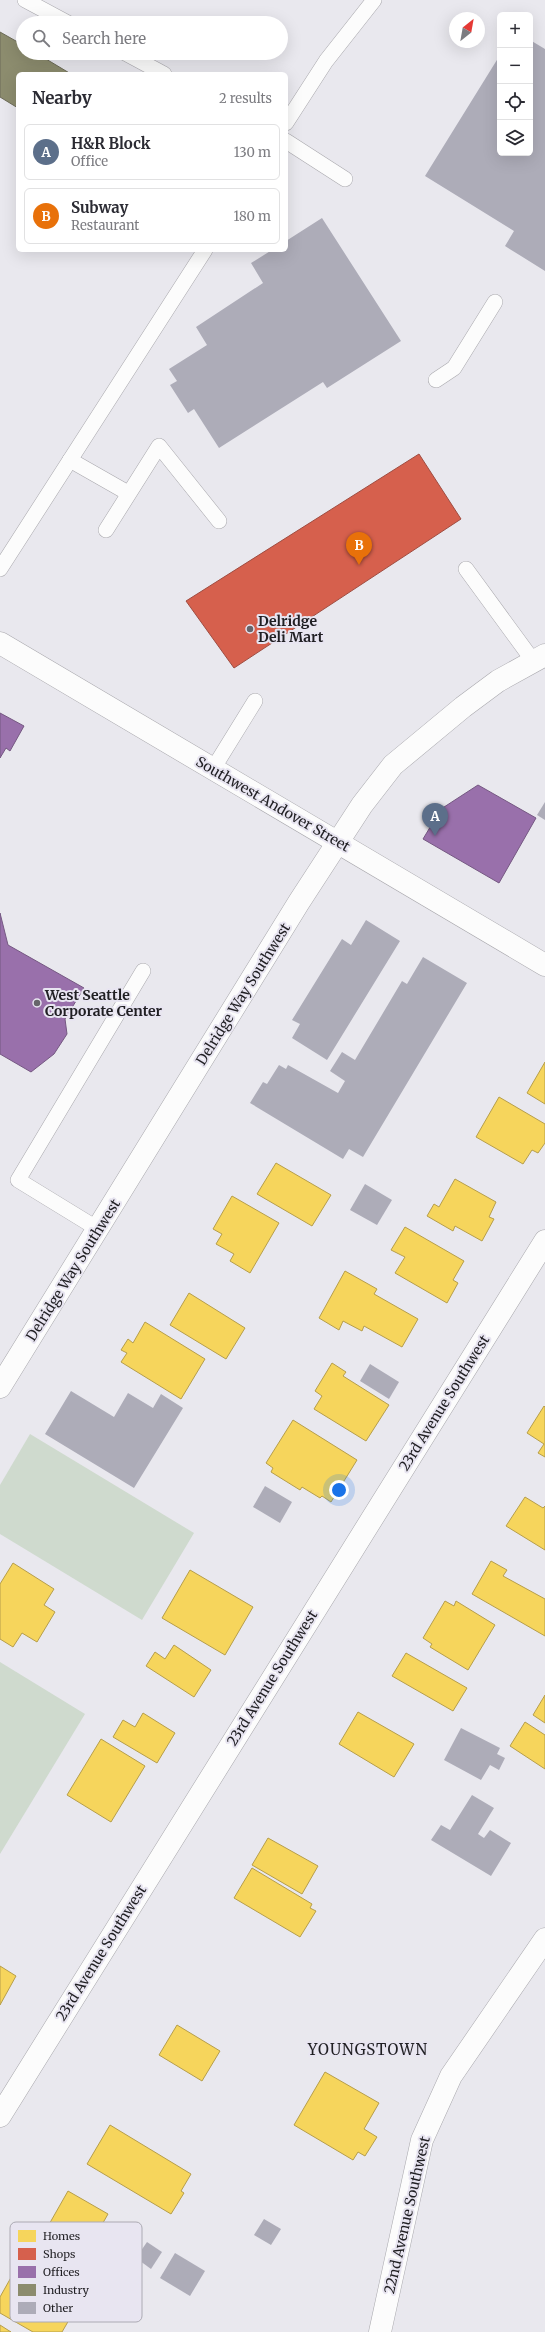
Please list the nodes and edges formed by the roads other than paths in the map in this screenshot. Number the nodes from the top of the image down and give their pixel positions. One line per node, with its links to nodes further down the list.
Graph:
1 (25, 0): 3 (lane)
2 (374, 0): 6 (lane)
3 (55, 16)
4 (138, 60): 5 (lane)
5 (160, 72)
6 (288, 120)
7 (288, 141): 8 (lane)
8 (345, 179)
9 (204, 252): 12 (lane)
10 (495, 302): 11 (lane)
11 (436, 380)
12 (70, 460): 13 (lane); 16 (lane)
13 (128, 493): 14 (lane); 15 (lane)
14 (219, 521)
15 (106, 530)
16 (0, 569)
17 (466, 569): 19 (lane)
18 (0, 643): 21 (street, Southwest Andover Street)
19 (540, 659): 22 (street, Delridge Way Southwest)
20 (255, 701): 21 (lane)
21 (213, 770): 22 (street, Southwest Andover Street)
22 (337, 842): 23 (street, Southwest Andover Street); 25 (street, Delridge Way Southwest)
23 (545, 965)
24 (143, 971): 25 (lane)
25 (98, 1229): 27 (street, Delridge Way Southwest)
26 (545, 1241): 29 (street, 23rd Avenue Southwest)
27 (0, 1388)
28 (545, 1939): 30 (street, 22nd Avenue Southwest)
29 (0, 2116)
30 (380, 2332)

